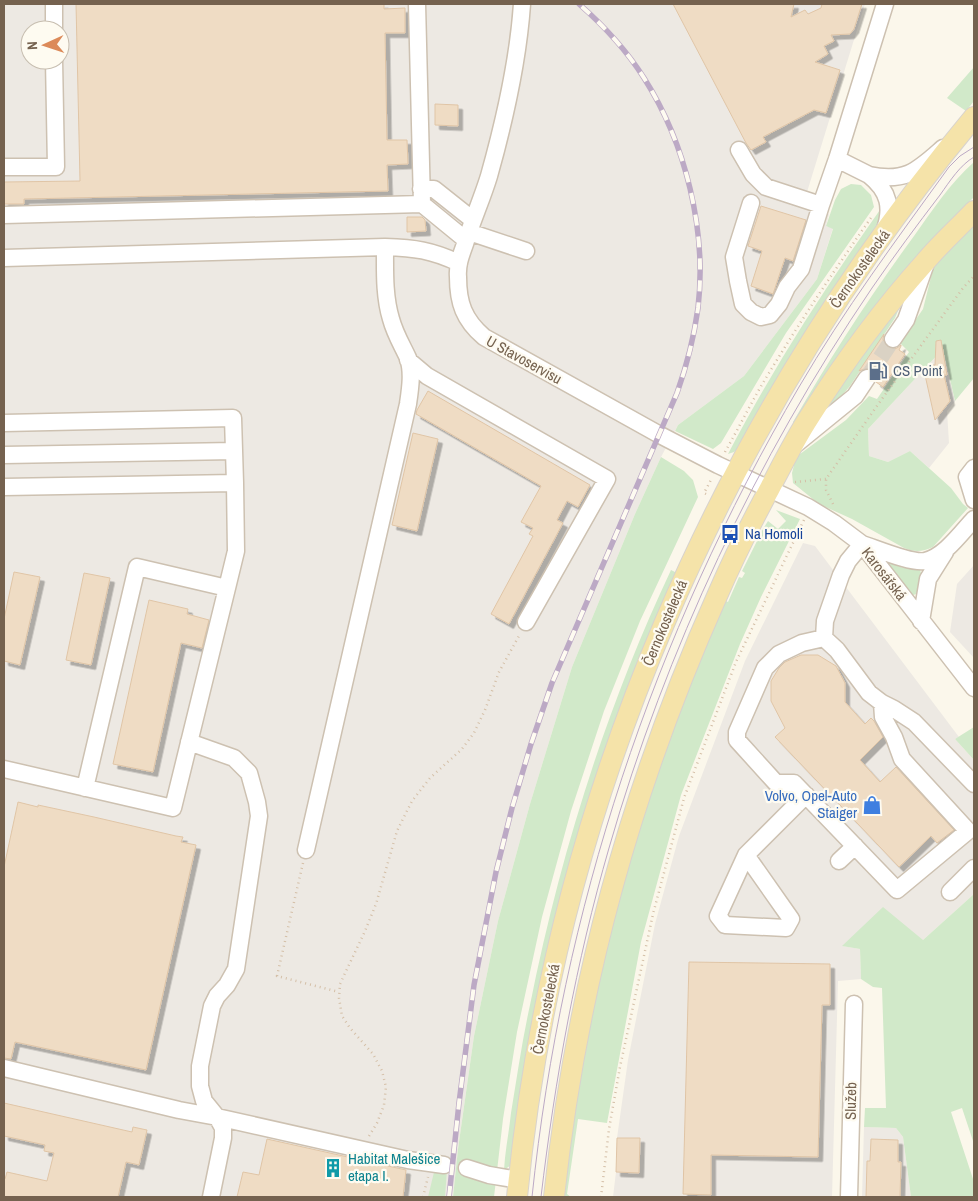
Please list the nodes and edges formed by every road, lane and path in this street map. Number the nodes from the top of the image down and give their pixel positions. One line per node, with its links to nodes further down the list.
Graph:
1 (54, 4): 5 (street)
2 (417, 4): 12 (street)
3 (522, 4): 17 (street, U Stavoservisu)
4 (885, 4): 9 (street)
5 (54, 20)
6 (54, 70): 10 (street)
7 (969, 126): 11 (street); 18 (main road, Černokostelecká)
8 (739, 150): 14 (street)
9 (837, 159): 11 (street); 14 (street)
10 (4, 167)
11 (869, 175): 18 (street)
12 (422, 197): 16 (street); 17 (street)
13 (751, 203): 14 (street)
14 (821, 205)
15 (974, 211): 22 (main road)
16 (4, 215)
17 (469, 231): 20 (street); 23 (street, U Stavoservisu)
18 (884, 233): 33 (main road, Černokostelecká)
19 (385, 247): 21 (street); 23 (street); 26 (street)
20 (526, 251)
21 (4, 258)
22 (927, 259): 25 (street); 29 (main road)
23 (459, 263): 33 (street, U Stavoservisu)
24 (974, 276): 35 (path)
25 (893, 339)
26 (408, 360): 49 (street); 59 (street)
27 (867, 378): 29 (street)
28 (4, 423): 30 (street)
29 (790, 449): 39 (main road)
30 (234, 451): 31 (street); 37 (street)
31 (4, 455)
32 (974, 468): 41 (street)
33 (735, 474): 39 (street, U Stavoservisu); 40 (main road, Černokostelecká)
34 (712, 478): 40 (path)
35 (826, 479): 36 (path); 42 (path)
36 (796, 482)
37 (235, 483): 38 (street); 47 (street)
38 (4, 487)
39 (769, 489): 45 (street, Karosářská); 74 (main road)
40 (712, 497): 71 (main road, Černokostelecká)
41 (974, 500)
42 (834, 506)
43 (805, 519): 75 (path)
44 (974, 519): 46 (street)
45 (862, 544): 46 (street); 48 (street, Karosářská); 50 (street)
46 (946, 550): 48 (street)
47 (227, 588): 53 (street); 56 (street)
48 (921, 621): 51 (street, Karosářská)
49 (526, 622): 64 (path)
50 (824, 638): 52 (street); 57 (street)
51 (974, 688)
52 (882, 703): 55 (street); 58 (street)
53 (189, 742): 56 (street); 67 (street)
54 (4, 769): 56 (street)
55 (974, 784)
56 (84, 788)
57 (806, 795): 58 (street); 60 (street)
58 (855, 846): 61 (street)
59 (306, 850): 64 (path)
60 (746, 855): 60 (street)
61 (839, 861)
62 (974, 868): 63 (street)
63 (950, 892)
64 (339, 992): 68 (path)
65 (854, 1004): 76 (street, Služeb)
66 (4, 1068): 67 (street)
67 (217, 1117): 68 (street); 72 (street)
68 (363, 1150): 69 (street)
69 (438, 1164): 73 (path)
70 (467, 1168): 71 (street)
71 (518, 1188)
72 (211, 1197)
73 (423, 1197)
74 (554, 1197)
75 (601, 1197)
76 (849, 1197)

